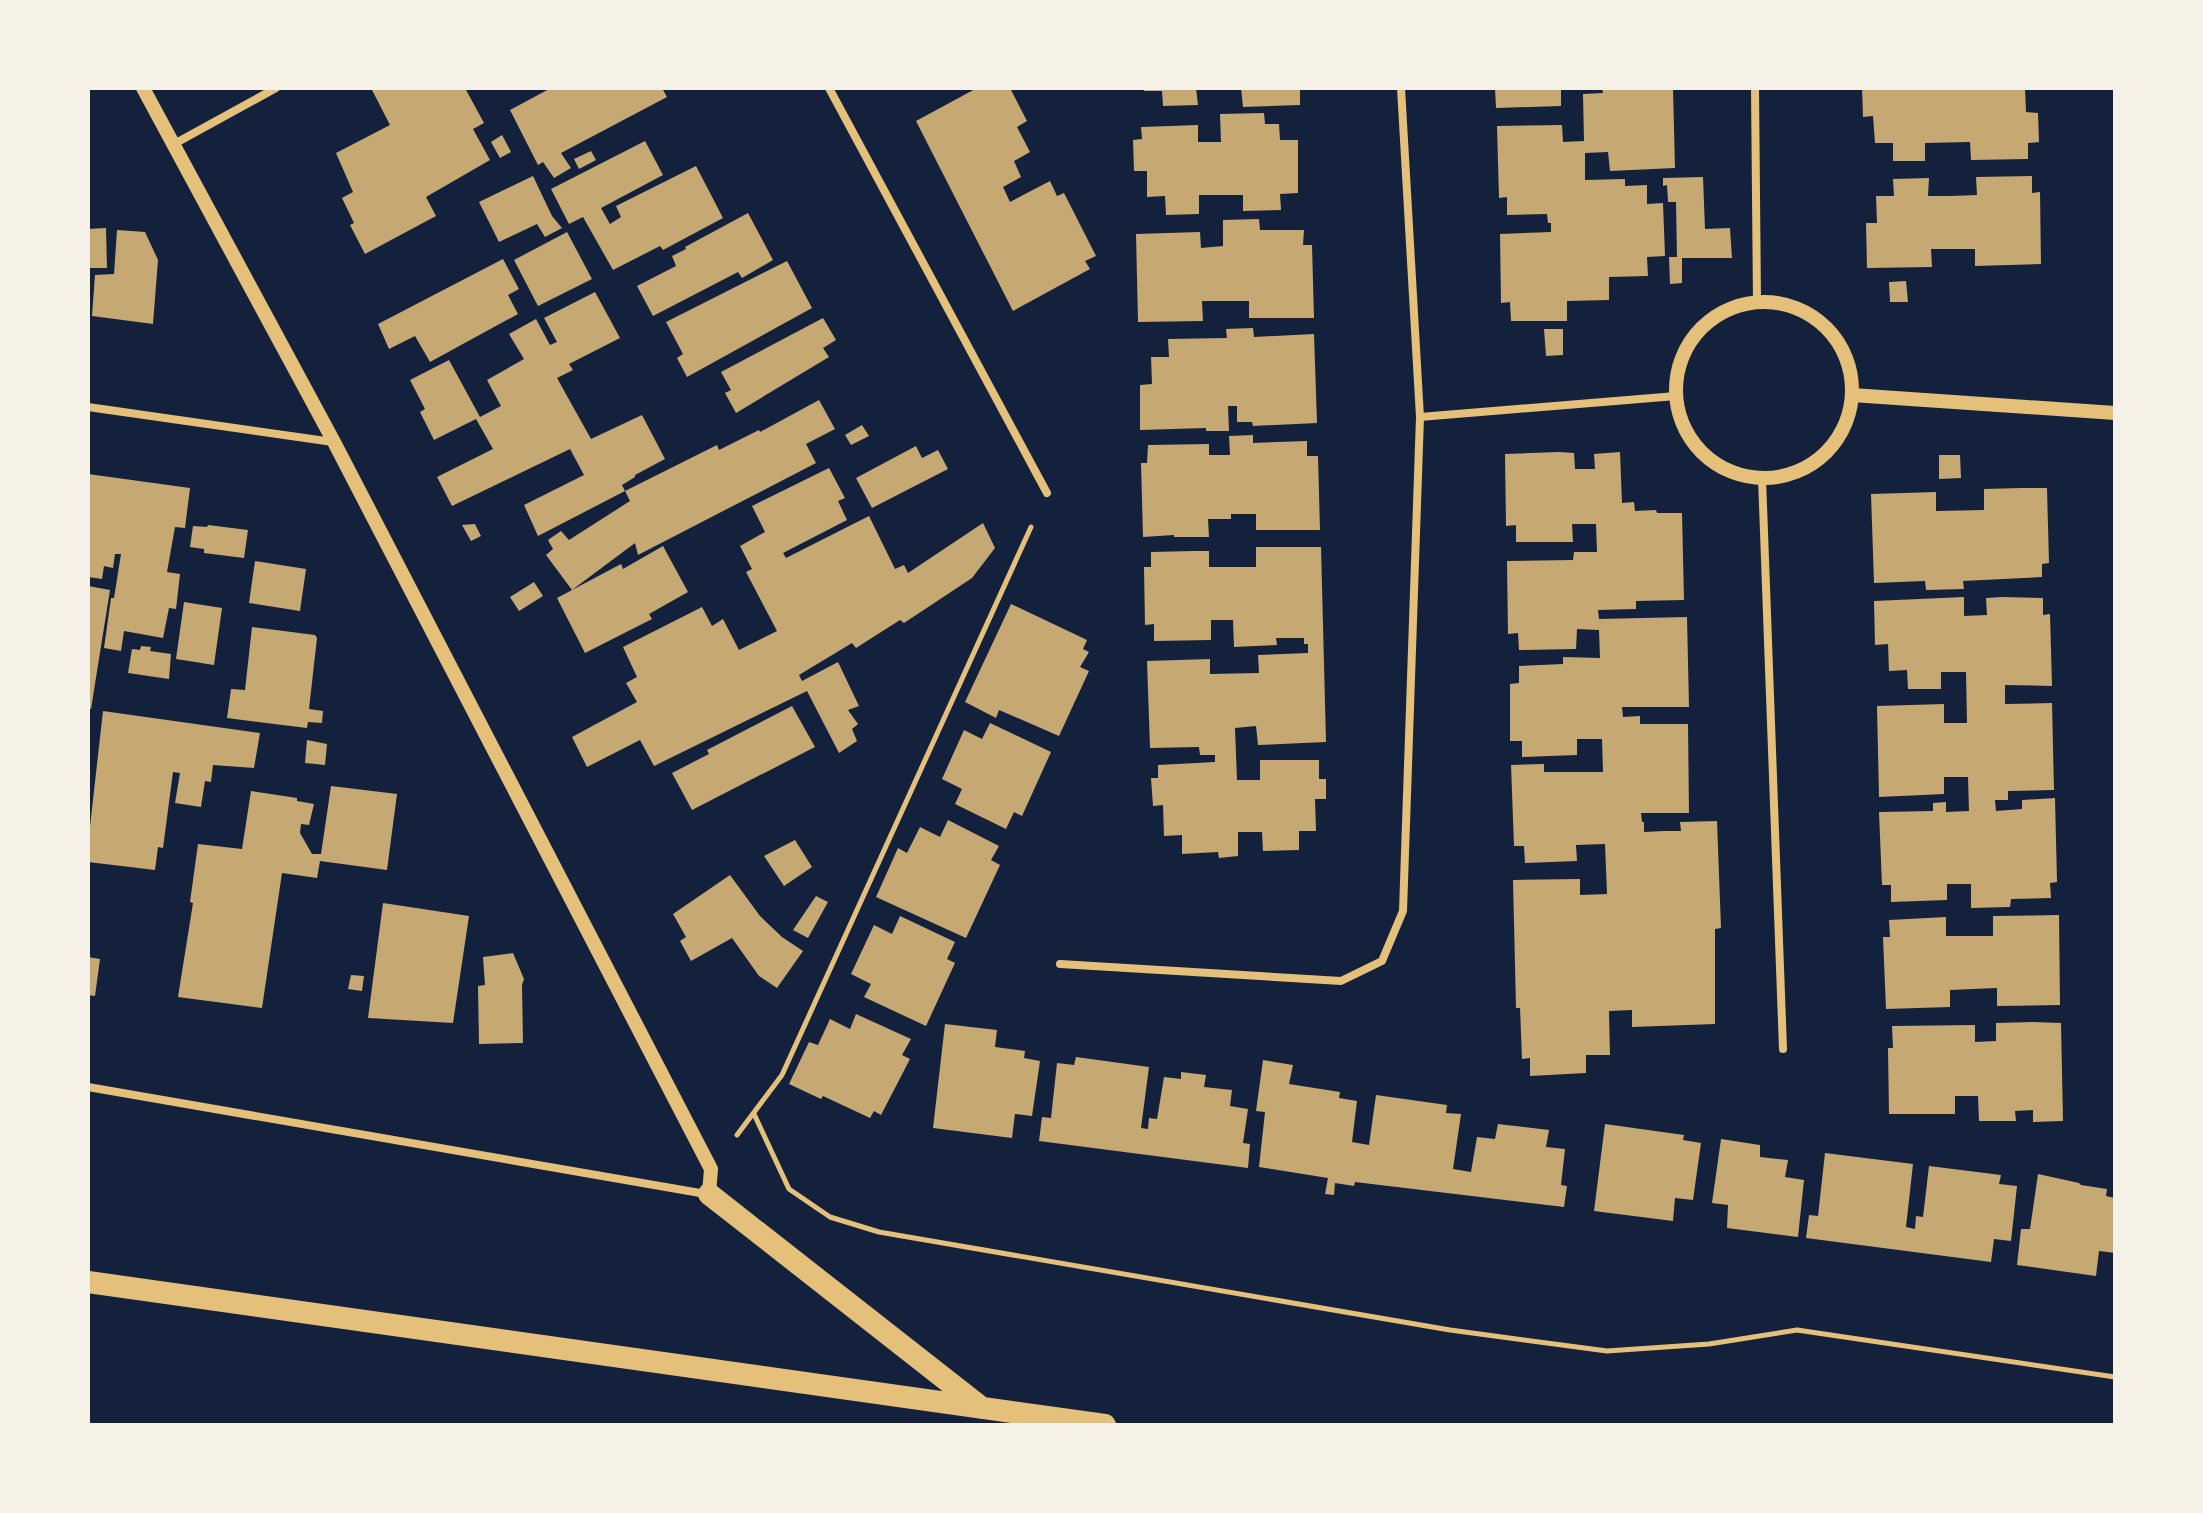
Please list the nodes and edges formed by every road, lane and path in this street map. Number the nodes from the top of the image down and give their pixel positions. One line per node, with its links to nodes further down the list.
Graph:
1 (143, 88): 6 (street)
2 (276, 88): 6 (street)
3 (829, 88): 15 (street)
4 (1401, 88): 12 (street)
5 (1755, 88): 7 (street)
6 (174, 144): 13 (street)
7 (1757, 301): 8 (street); 9 (street)
8 (1852, 395): 11 (street); 14 (street)
9 (1676, 396): 12 (street); 14 (street)
10 (88, 407): 13 (street)
11 (2115, 413)
12 (1420, 417): 16 (street)
13 (334, 442): 20 (street)
14 (1762, 478): 17 (street)
15 (1047, 493): 19 (path)
16 (1060, 964)
17 (1783, 1049)
18 (88, 1087): 21 (street)
19 (754, 1114): 20 (path); 23 (path)
20 (711, 1169): 21 (street)
21 (709, 1194): 24 (highway)
22 (88, 1282): 24 (highway)
23 (2115, 1377)
24 (983, 1409): 25 (highway)
25 (1105, 1425)

